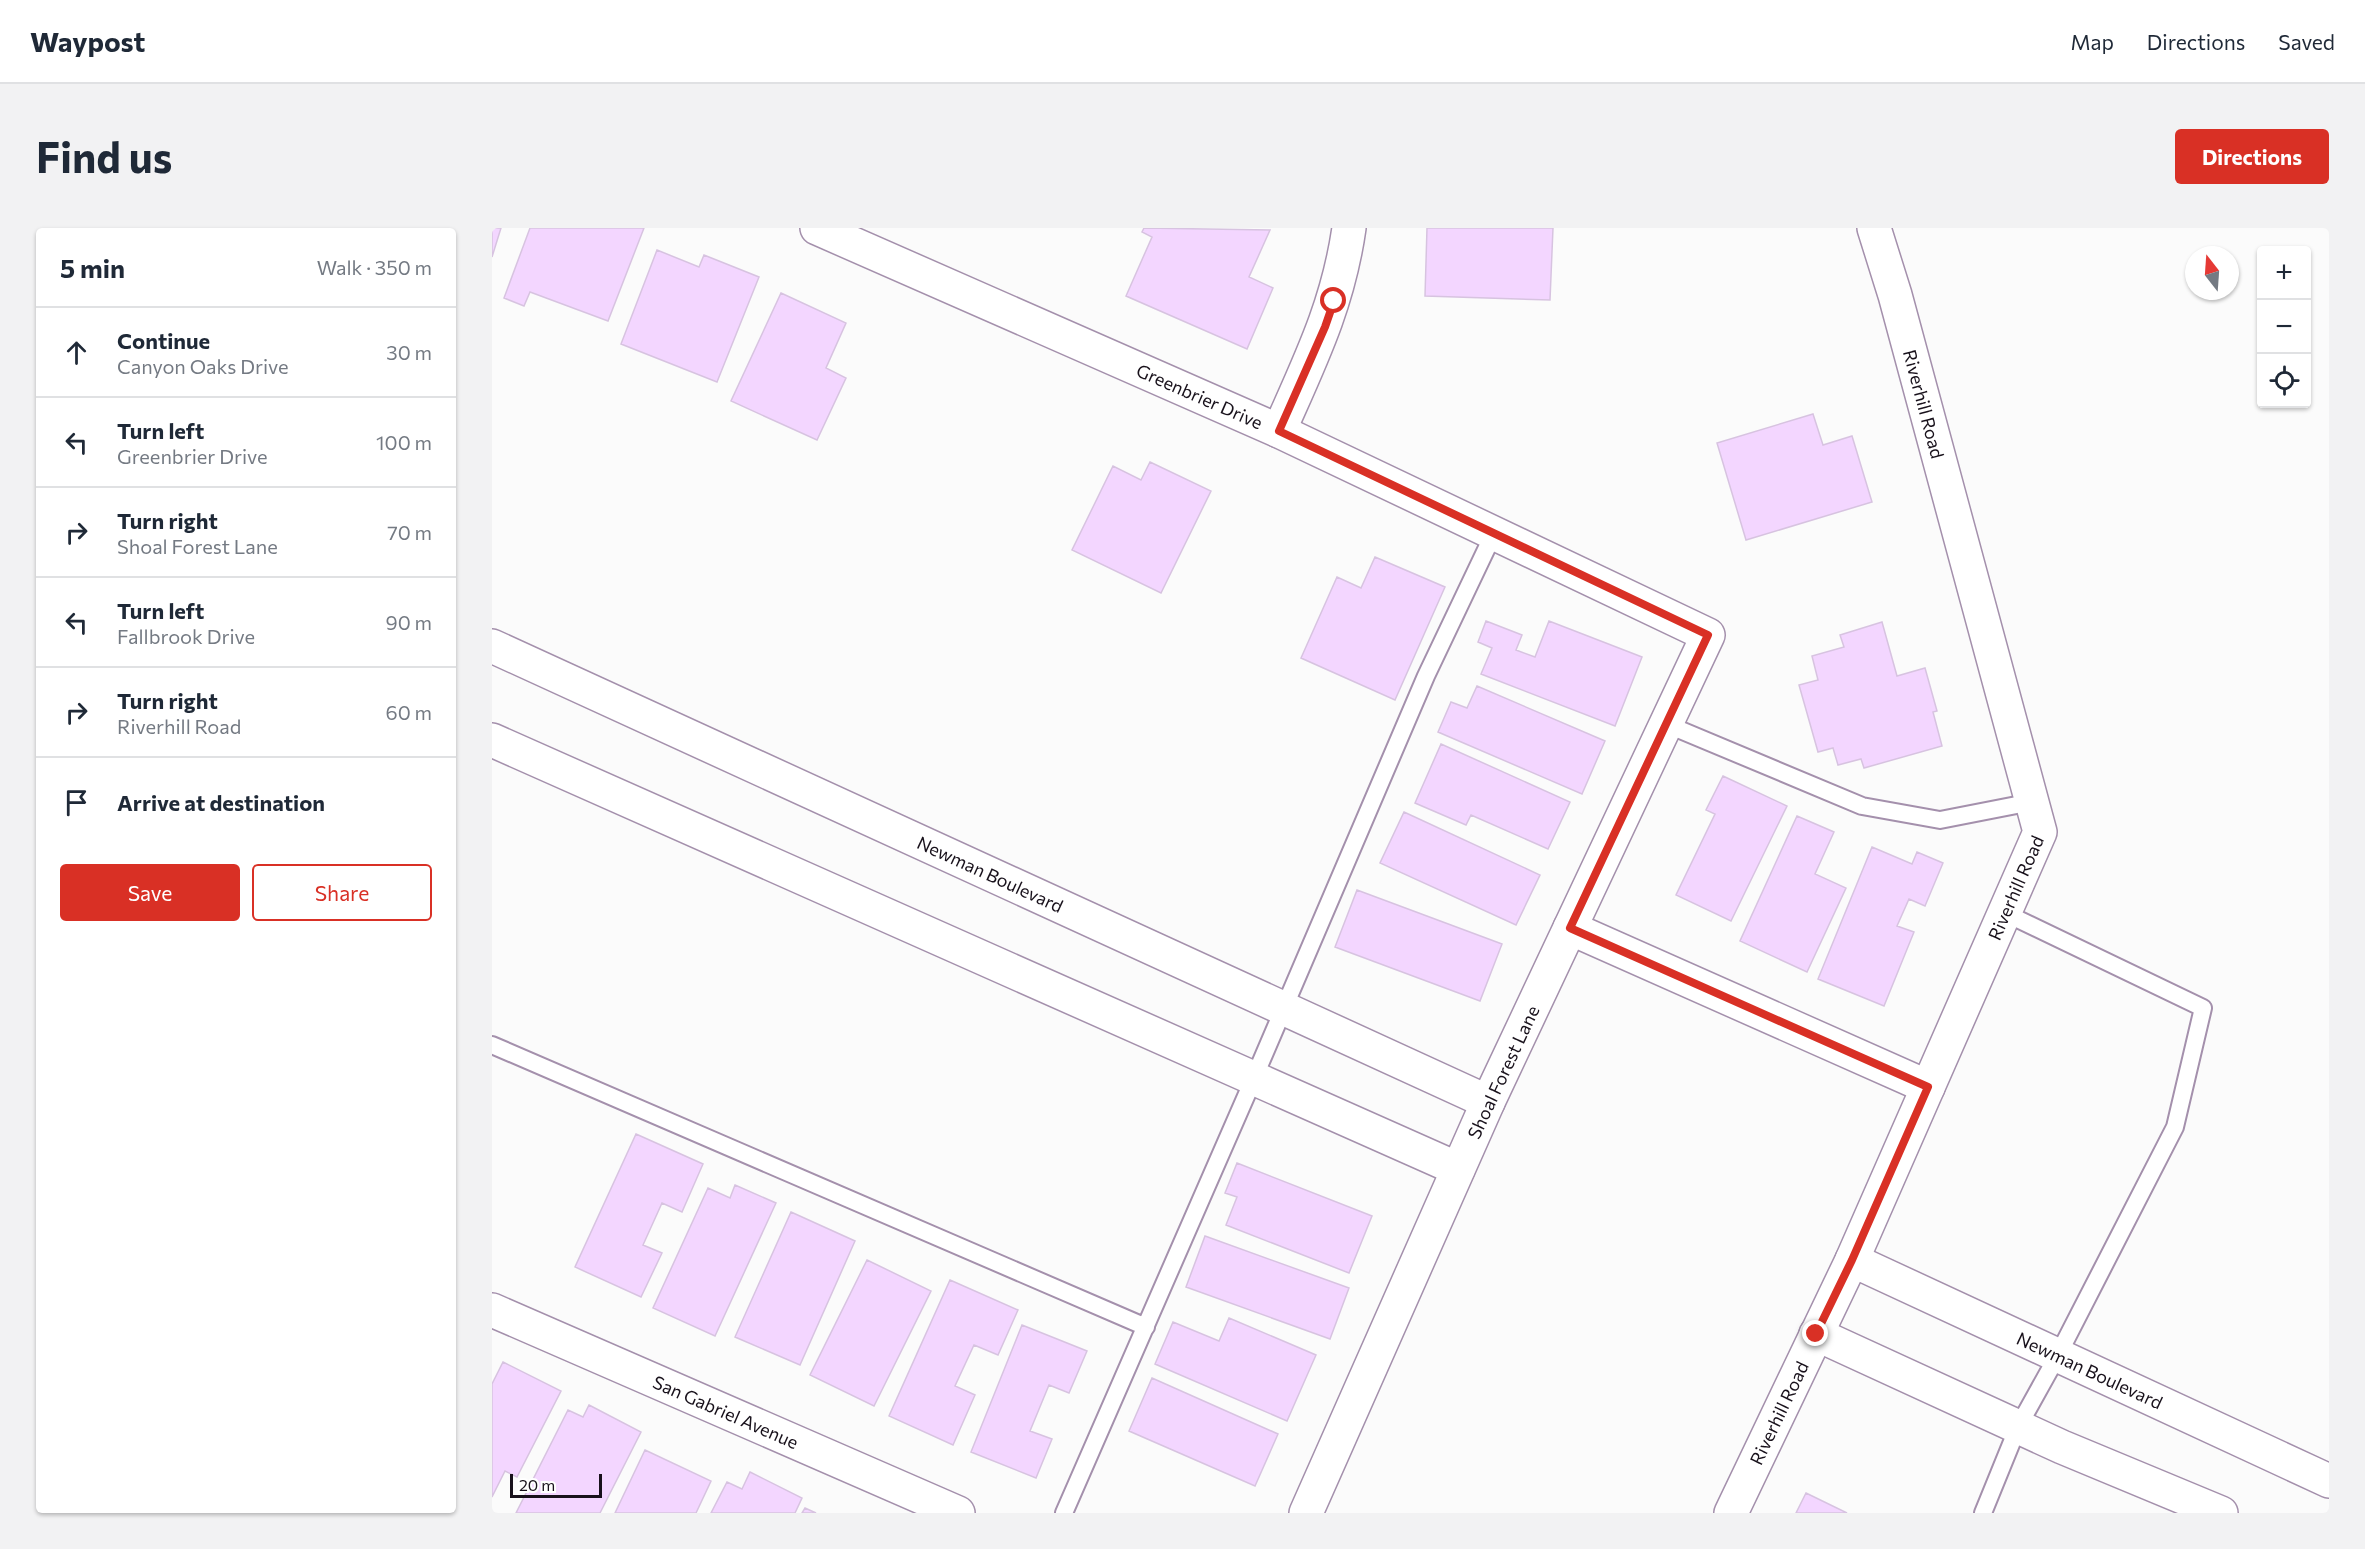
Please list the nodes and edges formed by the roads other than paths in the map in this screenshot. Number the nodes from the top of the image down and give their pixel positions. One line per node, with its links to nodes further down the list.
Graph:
1 (817, 228): 4 (street, Greenbrier Drive)
2 (1349, 228): 4 (street)
3 (1874, 228): 10 (street, Riverhill Road)
4 (1279, 431): 5 (street, Greenbrier Drive)
5 (1494, 533): 6 (street, Greenbrier Drive); 13 (lane)
6 (1708, 635): 8 (street, Shoal Forest Lane)
7 (492, 646): 13 (street, Newman Boulevard)
8 (1666, 724): 10 (lane); 12 (street, Shoal Forest Lane)
9 (492, 740): 15 (street)
10 (2032, 802): 11 (street, Riverhill Road)
11 (2005, 913): 16 (street, Riverhill Road); 23 (lane)
12 (1570, 928): 16 (street); 17 (street, Shoal Forest Lane)
13 (1284, 1009): 15 (lane); 17 (street, Newman Boulevard)
14 (492, 1045): 21 (lane)
15 (1254, 1078): 18 (street); 21 (lane)
16 (1928, 1087): 19 (street, Riverhill Road)
17 (1488, 1102): 18 (street, Shoal Forest Lane)
18 (1458, 1169): 28 (street, Shoal Forest Lane)
19 (1852, 1260): 22 (street, Riverhill Road); 23 (street, Newman Boulevard)
20 (492, 1310): 26 (street, San Gabriel Avenue)
21 (1146, 1327): 27 (lane)
22 (1816, 1334): 24 (street); 29 (street, Riverhill Road)
23 (2058, 1355): 24 (lane); 25 (street, Newman Boulevard)
24 (2019, 1427): 30 (lane); 31 (street)
25 (2329, 1481)
26 (958, 1513)
27 (1064, 1513)
28 (1306, 1513)
29 (1731, 1513)
30 (1983, 1513)
31 (2221, 1513)

